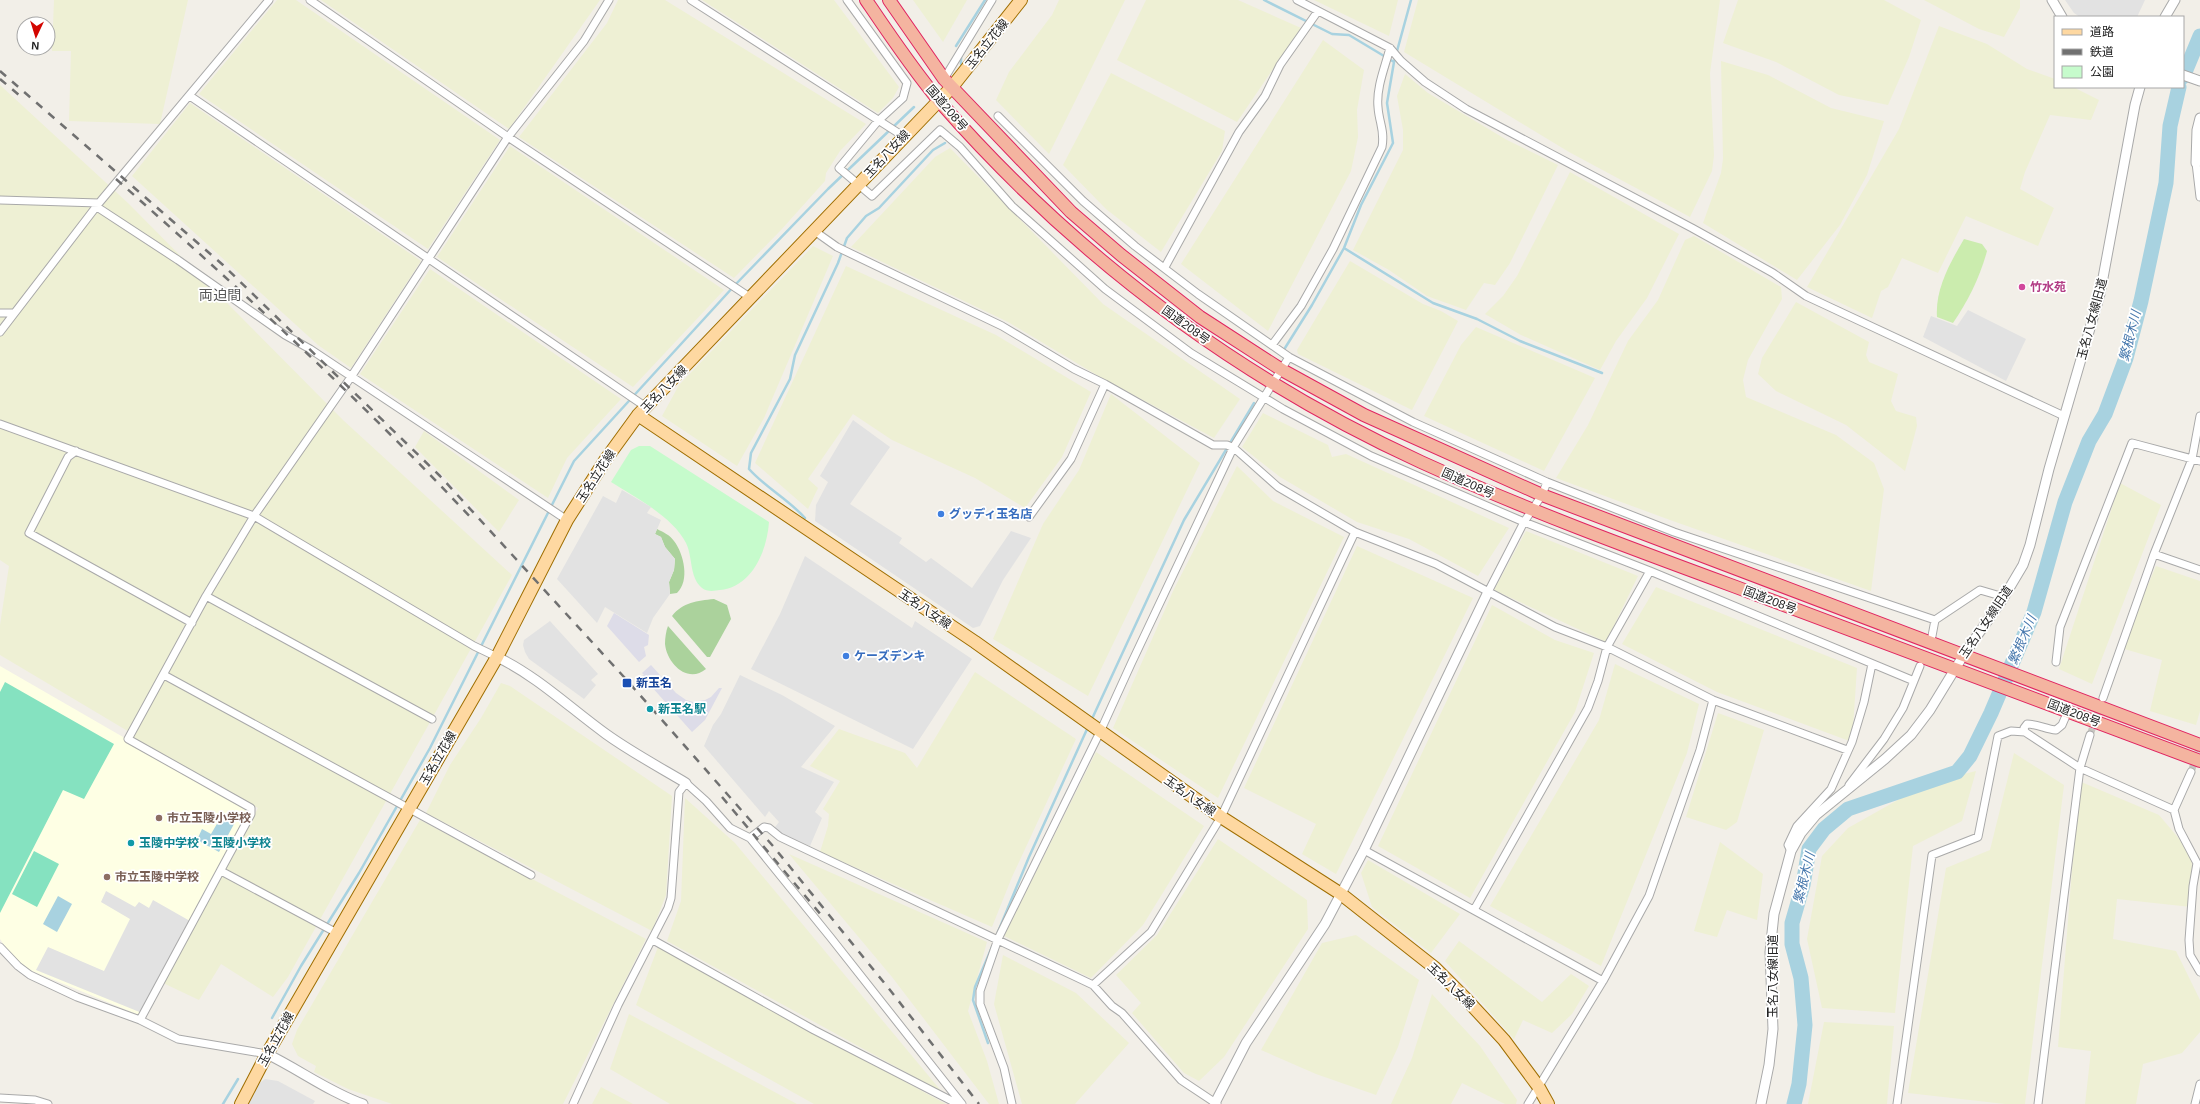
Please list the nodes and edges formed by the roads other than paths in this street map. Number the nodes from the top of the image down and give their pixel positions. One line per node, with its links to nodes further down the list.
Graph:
1 (269, 0): 21 (street)
2 (310, 0): 27 (street)
3 (609, 0): 27 (street)
4 (691, 0): 25 (street)
5 (847, 0): 25 (street)
6 (866, 0): 22 (highway, 国道208号)
7 (889, 0): 19 (highway, 国道208号)
8 (992, 0): 19 (street)
9 (1021, 0): 19 (main road, 玉名立花線)
10 (1297, 0): 13 (street)
11 (2052, 0): 14 (street)
12 (2175, 0): 15 (street)
13 (1318, 11): 16 (street); 35 (street)
14 (2061, 16)
15 (2166, 16)
16 (1391, 50): 40 (street); 49 (street)
17 (2184, 75): 18 (street)
18 (2199, 81)
19 (948, 83): 22 (main road, 玉名八女線); 42 (highway, 国道208号)
20 (2140, 88): 49 (street, 玉名八女線旧道)
21 (190, 96): 32 (street); 34 (street)
22 (938, 99): 26 (main road, 玉名八女線); 45 (highway, 国道208号)
23 (998, 116): 35 (street)
24 (2200, 118): 28 (street)
25 (878, 121): 26 (street); 29 (street)
26 (903, 136): 29 (main road, 玉名八女線)
27 (508, 137): 34 (street); 36 (street)
28 (2196, 163): 30 (street)
29 (859, 184): 33 (main road, 玉名八女線); 46 (street)
30 (2200, 197)
31 (0, 200): 32 (street)
32 (98, 205): 38 (street); 43 (street)
33 (813, 230): 36 (main road, 玉名八女線); 44 (street)
34 (429, 258): 43 (street); 47 (street)
35 (1165, 267): 40 (street)
36 (751, 298): 47 (main road, 玉名八女線)
37 (0, 313): 38 (street)
38 (14, 313): 39 (street)
39 (0, 332)
40 (1272, 345): 41 (street)
41 (1289, 357): 42 (street); 56 (street)
42 (1282, 370): 45 (street); 57 (highway, 国道208号)
43 (351, 377): 59 (street); 61 (street)
44 (1105, 384): 52 (street); 60 (street)
45 (1274, 384): 46 (street); 58 (highway, 国道208号)
46 (1265, 397): 52 (street); 62 (street)
47 (646, 406): 48 (main road, 玉名八女線)
48 (638, 415): 61 (main road, 玉名立花線); 86 (main road, 玉名八女線)
49 (2064, 416): 69 (street, 玉名八女線旧道)
50 (2200, 416): 54 (street)
51 (0, 424): 53 (street)
52 (1234, 448): 63 (street); 86 (street)
53 (76, 451): 59 (street); 71 (street)
54 (2192, 459): 55 (street); 64 (street); 76 (street)
55 (2200, 461)
56 (1547, 482): 57 (street); 70 (street)
57 (1542, 495): 58 (street); 74 (highway, 国道208号)
58 (1533, 511): 62 (street); 79 (highway, 国道208号)
59 (254, 516): 68 (street); 75 (street)
60 (1029, 517)
61 (567, 520): 75 (main road, 玉名立花線)
62 (1524, 522): 66 (street); 67 (street)
63 (1355, 532): 67 (street); 98 (street)
64 (2154, 554): 65 (street); 82 (street)
65 (2200, 570)
66 (1650, 571): 73 (street); 77 (street)
67 (1488, 592): 73 (street); 100 (street)
68 (206, 596): 71 (street); 85 (street)
69 (2004, 597): 70 (street); 74 (street, 玉名八女線旧道)
70 (1935, 620): 72 (street)
71 (192, 623): 80 (street)
72 (1932, 636)
73 (1607, 647): 83 (street); 106 (street)
74 (1963, 656): 79 (street, 玉名八女線旧道); 89 (highway, 国道208号)
75 (497, 657): 94 (street); 96 (main road, 玉名立花線)
76 (2056, 662)
77 (1872, 664): 81 (street); 90 (street)
78 (1920, 666): 81 (street)
79 (1955, 670): 84 (highway, 国道208号); 95 (street, 玉名八女線旧道)
80 (164, 675): 96 (street); 103 (street)
81 (1914, 681): 95 (street)
82 (2103, 698)
83 (1713, 700): 90 (street); 112 (street)
84 (2068, 711): 87 (street); 91 (highway, 国道208号)
85 (432, 719)
86 (1100, 732): 98 (main road, 玉名八女線); 108 (street)
87 (2025, 732): 92 (street); 129 (street)
88 (2090, 735): 92 (street)
89 (2200, 745)
90 (1847, 750): 101 (street)
91 (2200, 761)
92 (2080, 768): 97 (street); 130 (street)
93 (2191, 772): 97 (street)
94 (686, 783): 99 (street); 109 (street)
95 (1842, 794): 101 (street, 玉名八女線旧道)
96 (408, 810): 104 (street); 107 (main road, 玉名立花線)
97 (2174, 810): 102 (street)
98 (1220, 817): 105 (main road, 玉名八女線); 113 (street)
99 (750, 838): 108 (street); 119 (street)
100 (1364, 850): 105 (street); 106 (street)
101 (1790, 851): 128 (street, 玉名八女線旧道)
102 (2199, 864): 111 (street)
103 (221, 871): 107 (street); 114 (street)
104 (531, 875)
105 (1341, 894): 117 (main road, 玉名八女線); 125 (street)
106 (1474, 910): 112 (street)
107 (333, 931): 115 (main road, 玉名立花線)
108 (998, 939): 113 (street); 124 (street)
109 (653, 940): 119 (street); 123 (street)
110 (0, 947): 114 (street)
111 (2200, 972)
112 (1603, 981): 117 (street)
113 (1093, 985): 125 (street)
114 (140, 1020): 115 (street)
115 (267, 1054): 121 (main road, 玉名立花線); 122 (street)
116 (2200, 1084): 131 (street)
117 (1538, 1086): 126 (street); 127 (main road, 玉名八女線)
118 (0, 1098): 120 (street)
119 (961, 1103)
120 (48, 1104)
121 (241, 1104)
122 (363, 1104)
123 (573, 1104)
124 (1012, 1104)
125 (1216, 1104)
126 (1528, 1104)
127 (1548, 1104)
128 (1761, 1104)
129 (1897, 1104)
130 (2038, 1104)
131 (2195, 1104)

